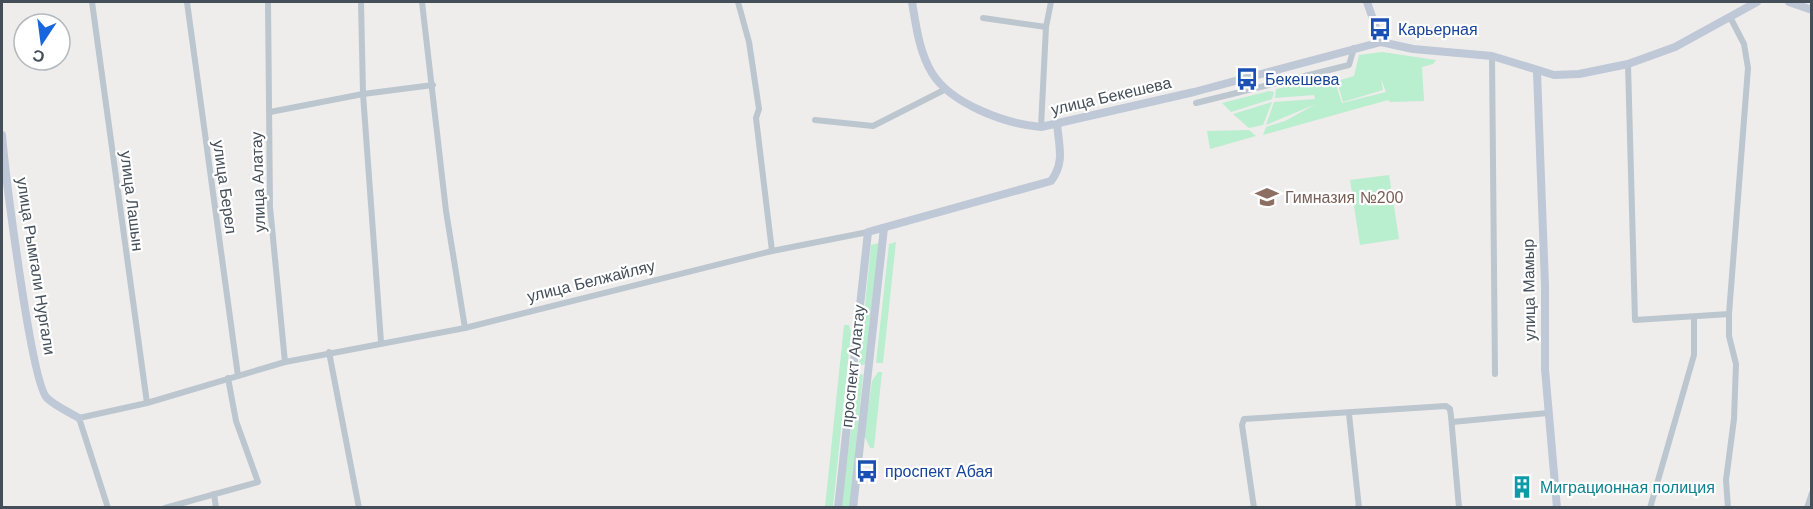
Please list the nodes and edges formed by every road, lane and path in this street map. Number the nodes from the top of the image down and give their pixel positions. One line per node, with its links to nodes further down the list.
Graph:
1 (92, 2): 44 (street, улица Лашын)
2 (187, 2): 42 (street, улица Берел)
3 (268, 2): 25 (street, улица Алатау)
4 (361, 2): 23 (street)
5 (422, 2): 21 (street)
6 (738, 2): 32 (street)
7 (912, 2): 22 (main road, улица Бекешева)
8 (1051, 2): 15 (street)
9 (1367, 2): 16 (main road)
10 (1757, 2): 13 (main road)
11 (1789, 2): 12 (main road)
12 (1812, 10)
13 (1730, 17): 19 (main road); 33 (street)
14 (983, 18): 15 (street)
15 (1046, 27): 28 (street)
16 (1381, 42): 17 (main road, улица Бекешева); 18 (main road)
17 (1354, 48): 24 (street); 27 (main road, улица Бекешева)
18 (1492, 56): 20 (main road); 41 (street)
19 (1628, 64): 20 (main road); 34 (street)
20 (1537, 72): 45 (main road, улица Мамыр)
21 (433, 85): 23 (street); 35 (street)
22 (946, 89): 26 (street); 28 (main road, улица Бекешева)
23 (363, 94): 25 (street); 36 (street)
24 (1196, 103)
25 (270, 112): 38 (street, улица Алатау)
26 (816, 120)
27 (1057, 124): 28 (main road, улица Бекешева); 30 (main road, улица Белжайляу)
28 (1041, 128)
29 (2, 135): 47 (main road, улица Рымгали Нургали)
30 (884, 228): 31 (main road, улица Белжайляу); 39 (main road, проспект Алатау)
31 (868, 232): 32 (street, улица Белжайляу); 40 (main road, проспект Алатау)
32 (772, 251): 35 (street, улица Белжайляу)
33 (1729, 314): 34 (street); 62 (street)
34 (1694, 318): 61 (street)
35 (465, 328): 36 (street, улица Белжайляу)
36 (381, 342): 37 (street, улица Белжайляу)
37 (329, 352): 38 (street, улица Белжайляу); 54 (street)
38 (285, 362): 42 (street, улица Белжайляу)
39 (868, 369): 40 (main road); 56 (main road, проспект Алатау)
40 (853, 370): 55 (main road, проспект Алатау)
41 (1495, 374)
42 (238, 376): 43 (street, улица Белжайляу)
43 (228, 378): 44 (street, улица Белжайляу); 50 (street)
44 (147, 403): 47 (street, улица Белжайляу)
45 (1548, 413): 48 (street); 60 (main road, улица Мамыр)
46 (1349, 414): 48 (street); 57 (street); 58 (street)
47 (79, 418): 51 (street)
48 (1452, 422): 59 (street)
49 (1812, 493): 63 (street)
50 (214, 494): 52 (street); 53 (street)
51 (108, 507)
52 (165, 507)
53 (216, 507)
54 (359, 507)
55 (838, 507)
56 (854, 507)
57 (1254, 507)
58 (1359, 507)
59 (1459, 507)
60 (1557, 507)
61 (1650, 507)
62 (1728, 507)
63 (1807, 507)

